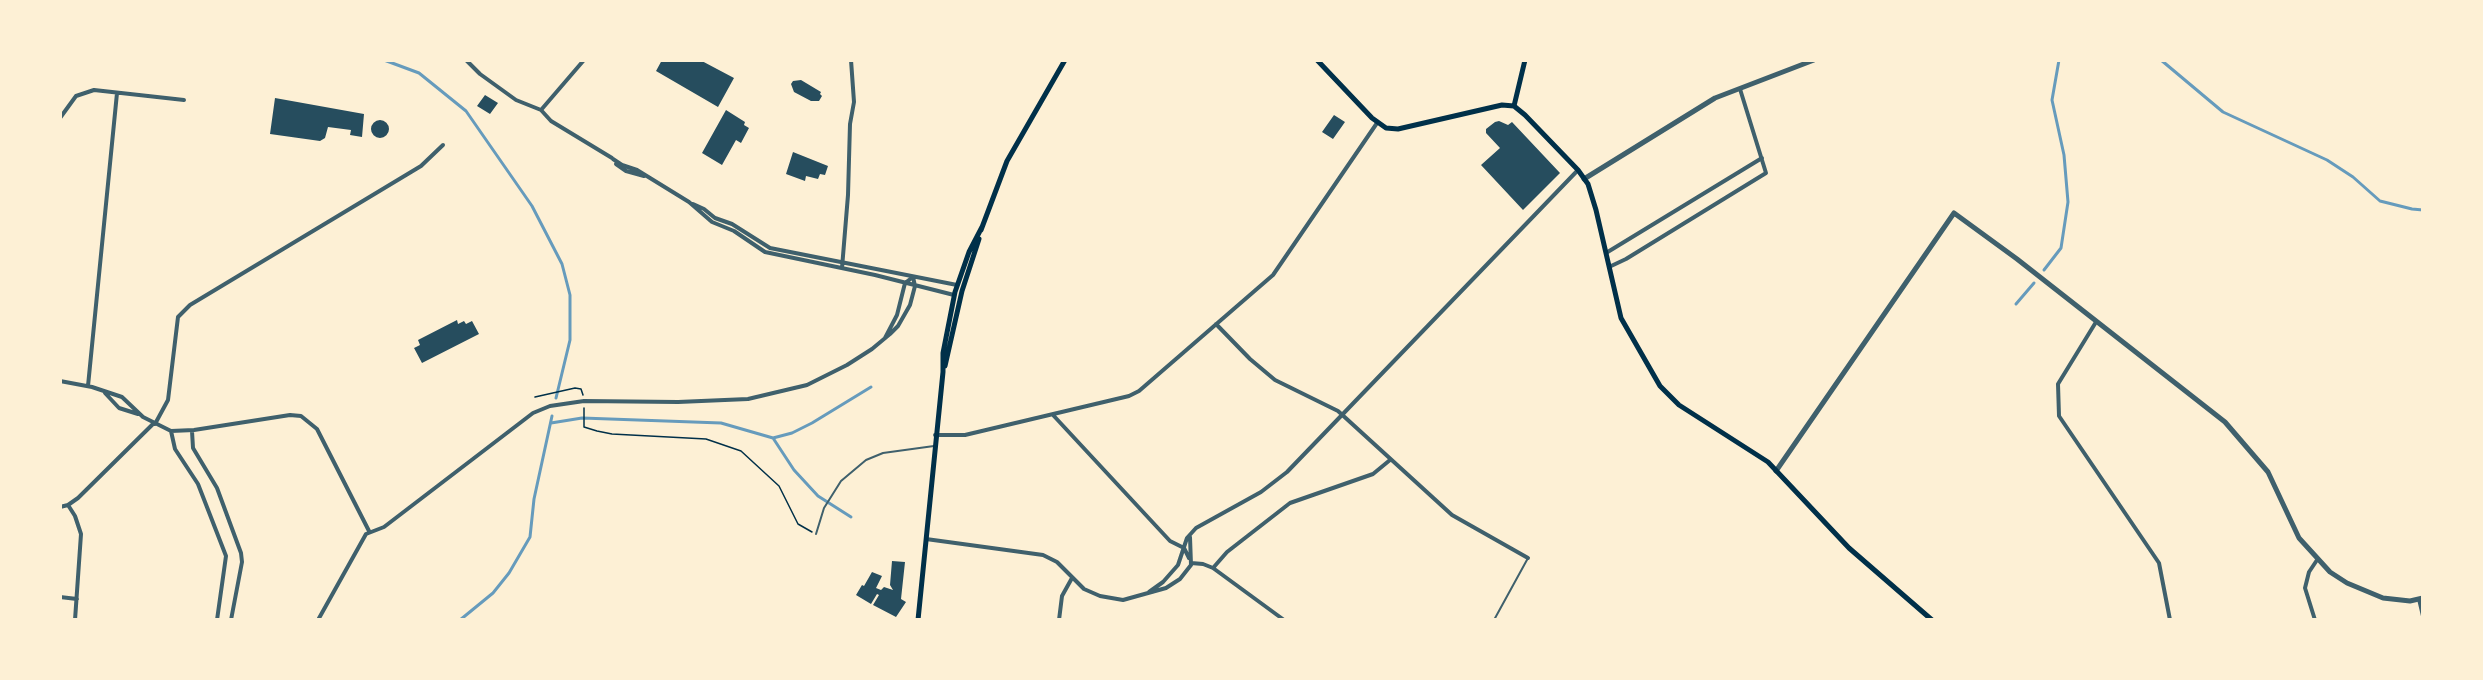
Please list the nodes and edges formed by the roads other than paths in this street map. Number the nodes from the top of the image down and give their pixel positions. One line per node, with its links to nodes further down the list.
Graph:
1 (466, 60): 12 (street)
2 (584, 60): 12 (street)
3 (851, 60): 22 (street)
4 (1065, 60): 20 (main road)
5 (1317, 60): 14 (main road)
6 (1524, 60): 11 (main road)
7 (1814, 60): 8 (street)
8 (1740, 88): 16 (street); 18 (street)
9 (117, 93): 10 (street); 13 (street); 36 (street)
10 (184, 100)
11 (1514, 106): 14 (main road); 17 (main road)
12 (541, 110): 19 (street)
13 (60, 118)
14 (1377, 123): 32 (street)
15 (443, 145): 41 (street)
16 (1762, 158): 21 (street); 24 (street)
17 (1578, 170): 18 (main road); 40 (street)
18 (1584, 179): 21 (main road)
19 (689, 202): 22 (street); 23 (street)
20 (982, 227): 27 (main road); 29 (main road)
21 (1606, 253): 24 (main road)
22 (843, 262): 23 (street); 25 (street)
23 (842, 268): 26 (street)
24 (1609, 268): 47 (main road)
25 (913, 277): 26 (street); 27 (street); 28 (street)
26 (905, 283): 28 (street); 33 (street)
27 (957, 285): 29 (main road); 30 (main road)
28 (915, 286): 30 (street); 33 (street)
29 (962, 292): 30 (main road); 34 (main road)
30 (954, 295): 34 (main road)
31 (2096, 322): 47 (street); 56 (street); 74 (street)
32 (1216, 324): 39 (street); 40 (street)
33 (885, 338): 50 (street)
34 (943, 372): 44 (main road)
35 (60, 381): 36 (street)
36 (88, 386): 37 (street)
37 (104, 393): 38 (street); 38 (street)
38 (139, 415): 41 (street)
39 (1052, 415): 44 (street); 54 (street)
40 (1343, 415): 46 (street); 51 (street)
41 (154, 424): 43 (street); 48 (street)
42 (192, 430): 43 (street); 50 (street); 67 (street)
43 (171, 431): 66 (street)
44 (935, 435): 45 (main road)
45 (934, 446): 52 (lane); 53 (main road)
46 (1390, 460): 55 (street); 58 (street)
47 (1776, 471): 73 (main road)
48 (68, 505): 49 (street); 62 (street)
49 (60, 507)
50 (369, 531): 68 (street)
51 (1193, 531): 54 (street); 57 (street)
52 (816, 534)
53 (926, 539): 59 (street); 69 (main road)
54 (1184, 548): 57 (street); 60 (street)
55 (1528, 558): 72 (lane)
56 (2317, 560): 63 (street); 75 (street)
57 (1191, 563): 58 (street); 60 (street)
58 (1213, 568): 71 (street)
59 (1072, 578): 60 (street); 70 (street)
60 (1149, 592)
61 (60, 597): 62 (street)
62 (77, 599): 65 (street)
63 (2421, 599): 64 (street)
64 (2423, 616)
65 (75, 620)
66 (217, 620)
67 (231, 620)
68 (318, 620)
69 (918, 620)
70 (1059, 620)
71 (1284, 620)
72 (1494, 620)
73 (1932, 620)
74 (2170, 620)
75 (2315, 620)

